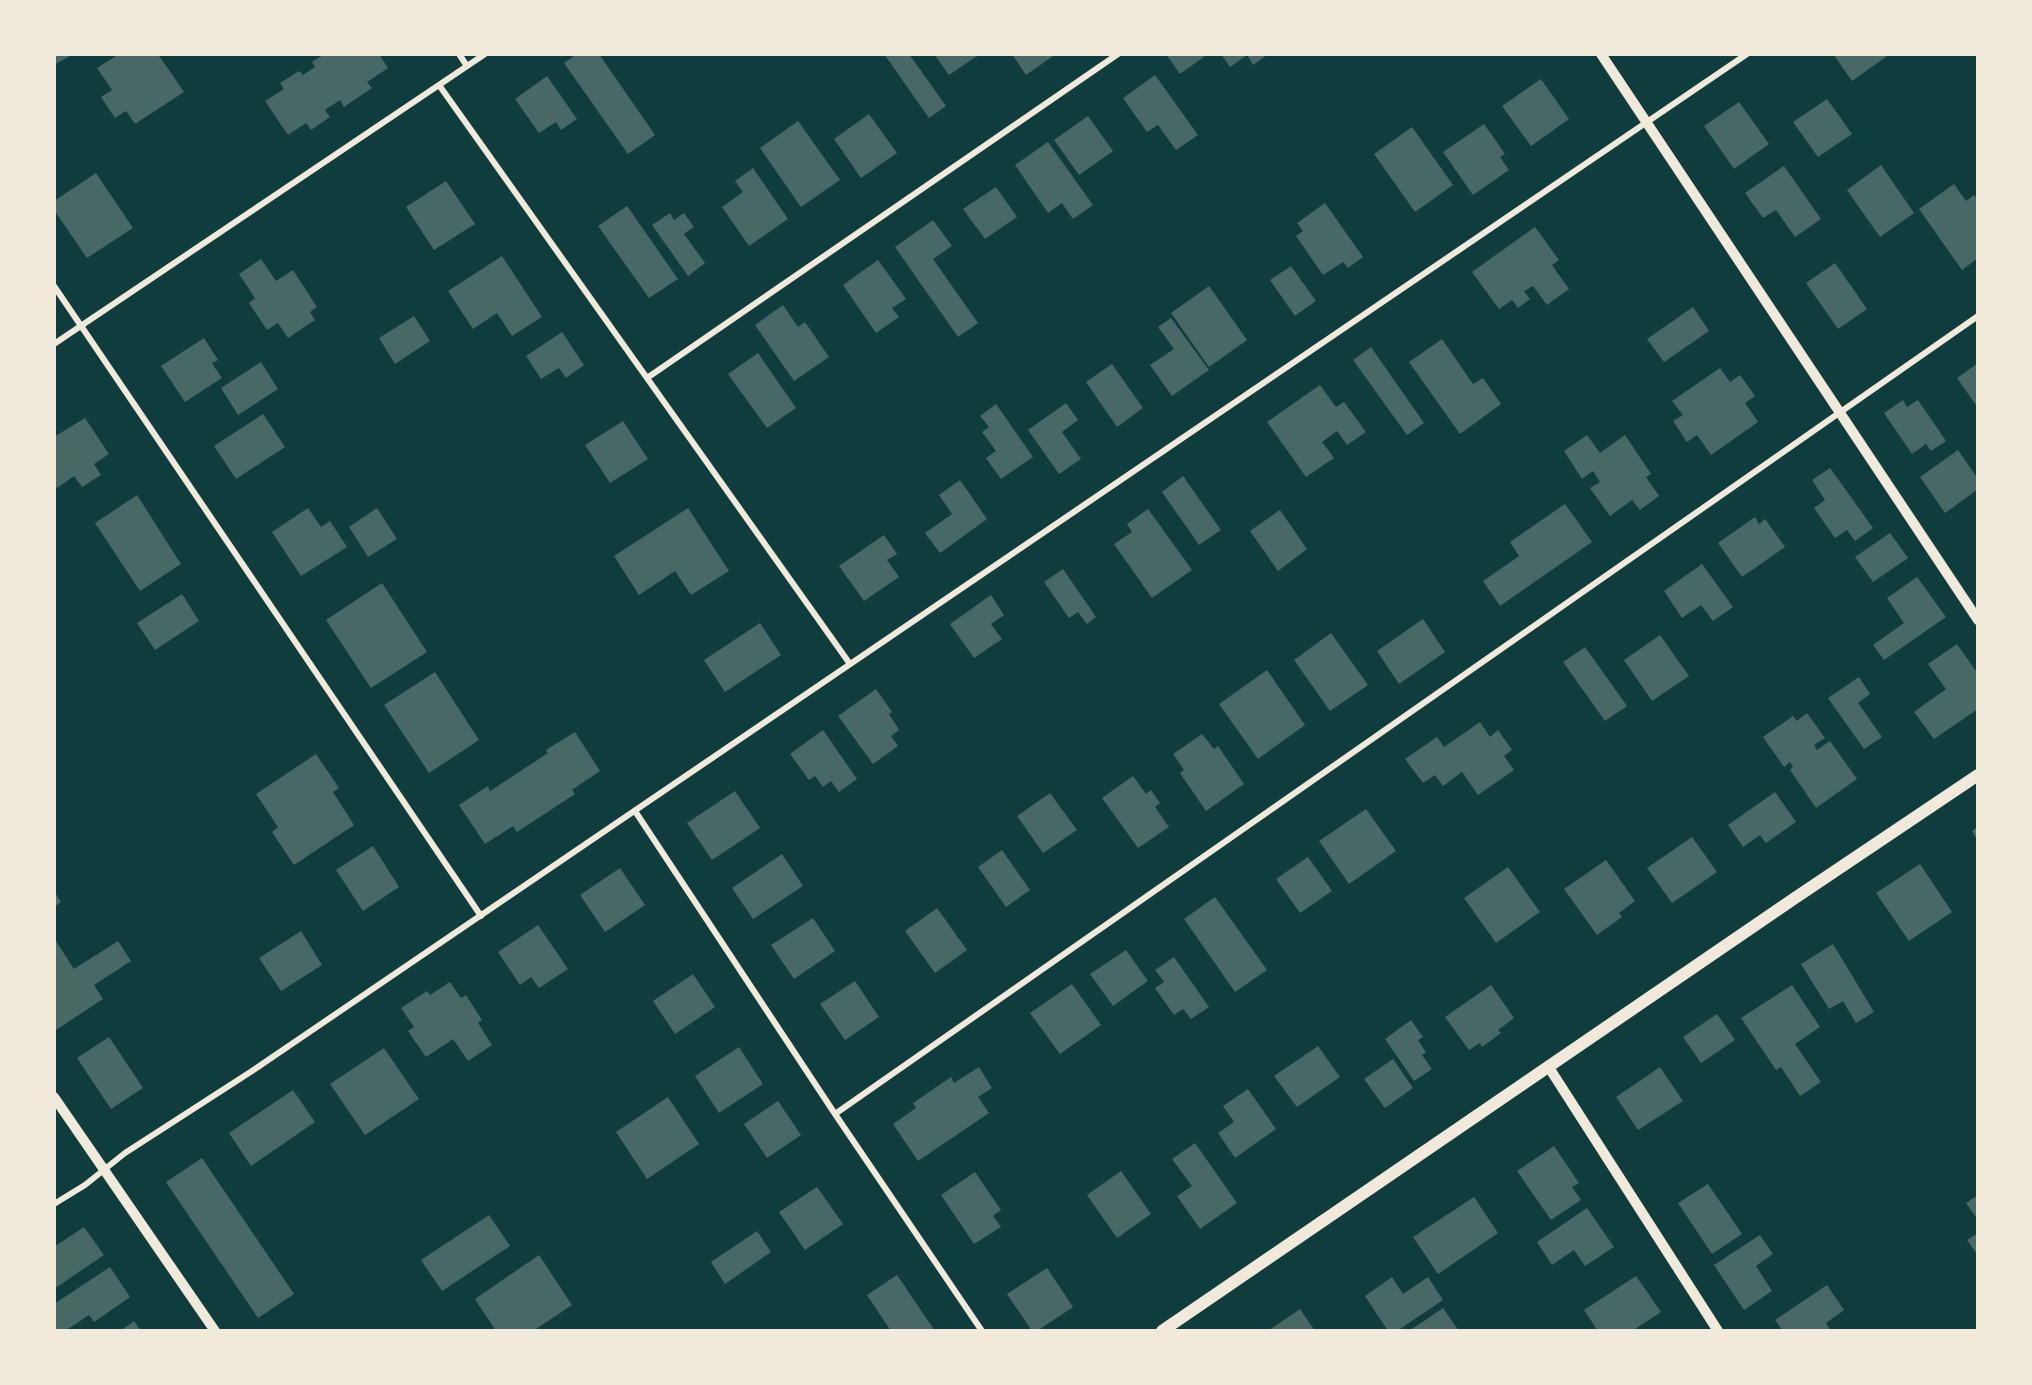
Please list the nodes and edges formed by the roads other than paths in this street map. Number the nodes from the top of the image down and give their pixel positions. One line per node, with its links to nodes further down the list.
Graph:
1 (459, 54): 6 (street)
2 (485, 54): 6 (street)
3 (1118, 54): 13 (street)
4 (1601, 54): 8 (street)
5 (1747, 54): 8 (street)
6 (467, 66): 7 (street)
7 (439, 85): 11 (street); 13 (street)
8 (1647, 122): 14 (street); 16 (street)
9 (54, 286): 11 (street)
10 (1978, 316): 14 (street)
11 (81, 326): 12 (street); 19 (street)
12 (54, 344)
13 (647, 378): 16 (street)
14 (1841, 411): 15 (street); 22 (street)
15 (1978, 620)
16 (850, 664): 18 (street)
17 (1978, 775): 20 (main road)
18 (635, 810): 19 (street); 22 (street)
19 (481, 916): 23 (street)
20 (1548, 1066): 27 (main road); 28 (street)
21 (54, 1097): 23 (street)
22 (835, 1114): 26 (street)
23 (104, 1169): 24 (street); 25 (street)
24 (54, 1204)
25 (214, 1331)
26 (982, 1331)
27 (1161, 1331)
28 (1718, 1331)

